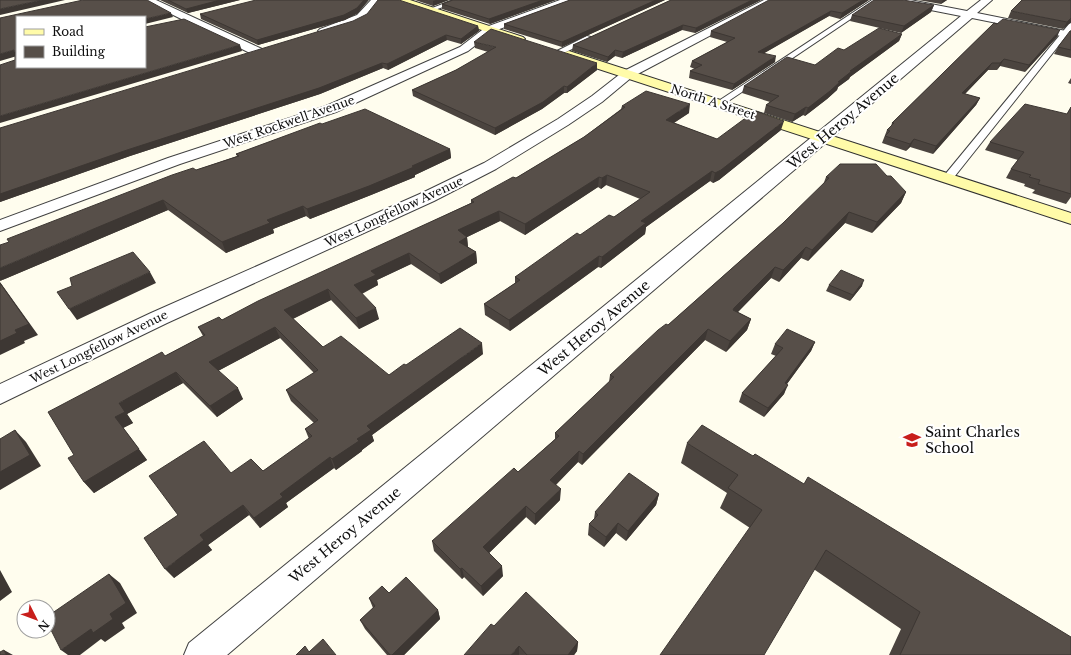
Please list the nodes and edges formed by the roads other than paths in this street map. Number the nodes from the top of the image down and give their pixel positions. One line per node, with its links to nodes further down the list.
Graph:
1 (148, 0): 13 (street)
2 (376, 0): 17 (street)
3 (400, 0): 10 (street)
4 (459, 0): 10 (lane)
5 (569, 0): 15 (street, West Rockwell Avenue)
6 (772, 0): 25 (street, West Longfellow Avenue)
7 (876, 0): 26 (lane)
8 (895, 0): 12 (street)
9 (987, 0): 12 (street, West Heroy Avenue)
10 (430, 10): 15 (street)
11 (201, 14): 13 (street)
12 (969, 15): 16 (street); 27 (street, West Heroy Avenue)
13 (187, 18): 14 (street); 22 (street)
14 (173, 22)
15 (490, 30): 19 (street); 30 (street, West Rockwell Avenue)
16 (1069, 31): 28 (lane)
17 (312, 35)
18 (595, 36): 23 (lane)
19 (532, 43)
20 (273, 47): 22 (street)
21 (545, 47): 23 (street, North A Street)
22 (258, 52): 24 (street)
23 (559, 52): 25 (street, North A Street)
24 (243, 56)
25 (628, 74): 26 (street, North A Street); 31 (street, West Longfellow Avenue)
26 (718, 104): 27 (street, North A Street)
27 (823, 138): 28 (street, North A Street); 32 (street, West Heroy Avenue)
28 (947, 179): 29 (street, North A Street)
29 (1071, 219)
30 (0, 226)
31 (0, 395)
32 (201, 655)

